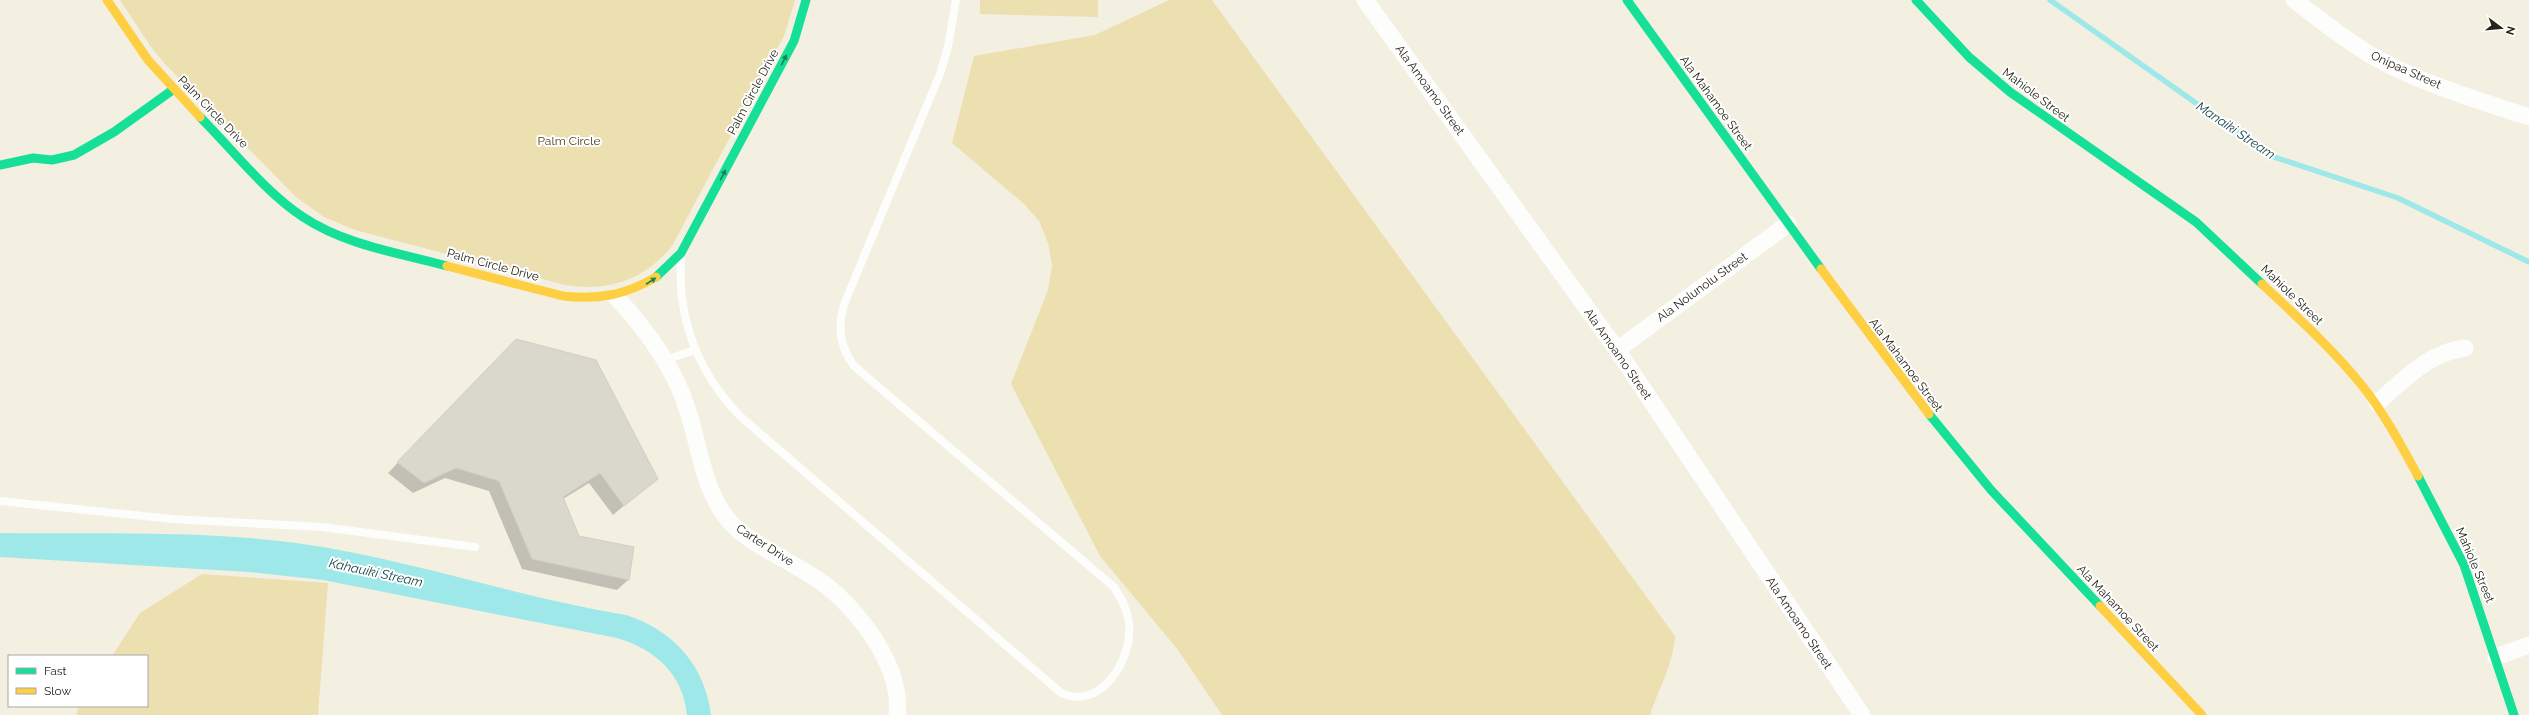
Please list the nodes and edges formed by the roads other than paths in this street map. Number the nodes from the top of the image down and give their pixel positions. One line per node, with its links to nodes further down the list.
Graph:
1 (107, 0): 8 (street, Palm Circle Drive)
2 (806, 0): 12 (street, Palm Circle Drive, one-way to 2)
3 (956, 0): 15 (lane)
4 (1365, 0): 16 (street, Ala Amoamo Street)
5 (1628, 0): 11 (street, Ala Mahamoe Street)
6 (1916, 0): 18 (street, Mahiole Street)
7 (2294, 0): 9 (street, Onipaa Street)
8 (174, 89): 10 (street); 13 (street, Palm Circle Drive)
9 (2529, 117)
10 (0, 165)
11 (1788, 224): 16 (street, Ala Nolunolu Street); 27 (street, Ala Mahamoe Street)
12 (681, 253): 13 (street, Palm Circle Drive, one-way to 12); 15 (lane)
13 (616, 297): 17 (street, Carter Drive)
14 (2465, 348): 18 (street)
15 (695, 350): 17 (lane)
16 (1617, 350): 26 (street, Ala Amoamo Street)
17 (665, 360): 23 (street, Carter Drive)
18 (2376, 403): 22 (street, Mahiole Street)
19 (0, 501): 20 (lane)
20 (475, 547)
21 (2529, 645): 22 (street)
22 (2496, 657): 28 (street, Mahiole Street)
23 (896, 690): 24 (street, Carter Drive); 25 (lane)
24 (897, 715)
25 (904, 715)
26 (1862, 715)
27 (2202, 715)
28 (2514, 715)

